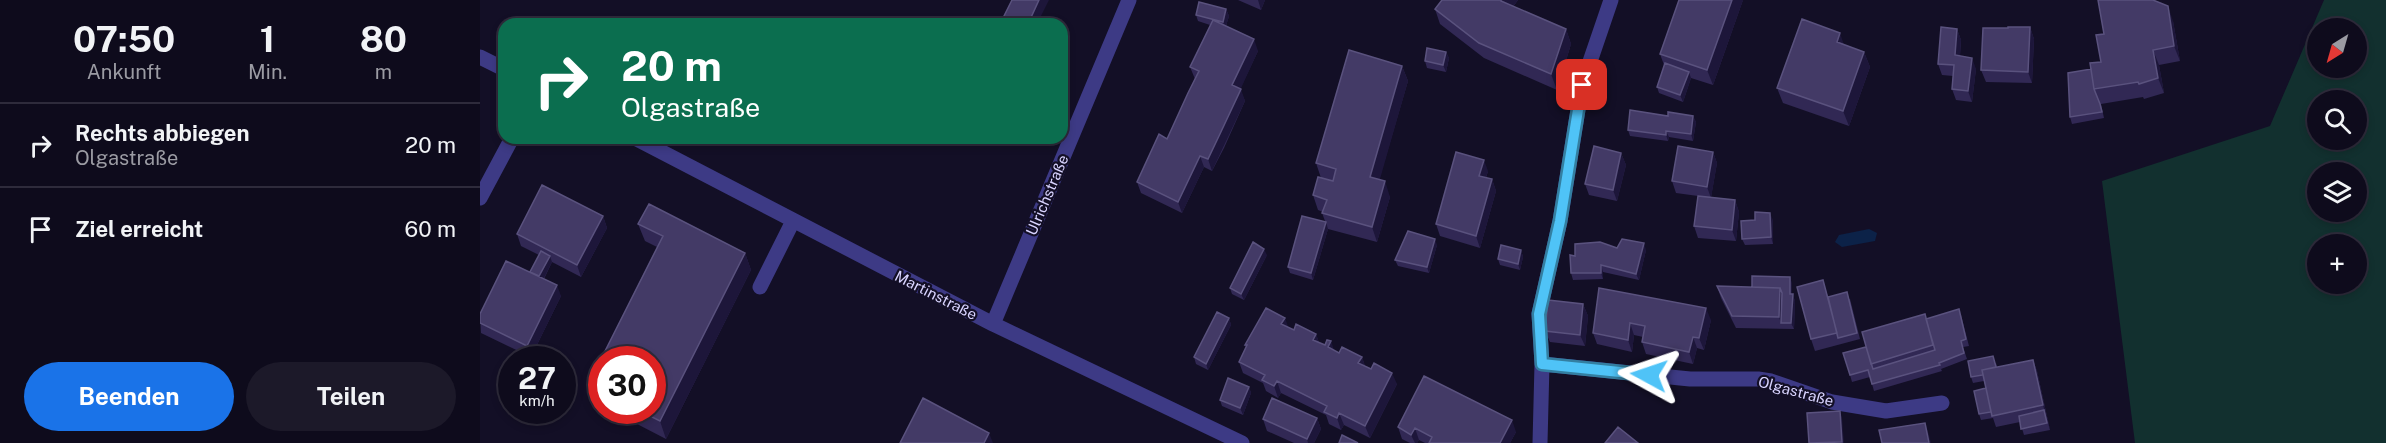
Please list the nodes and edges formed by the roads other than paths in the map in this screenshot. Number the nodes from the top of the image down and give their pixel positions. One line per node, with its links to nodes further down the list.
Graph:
1 (1129, 0): 10 (street, Ulrichstraße)
2 (1611, 0): 11 (street)
3 (480, 57): 4 (street)
4 (498, 66)
5 (509, 144): 7 (street)
6 (646, 144): 8 (street, Martinstraße)
7 (480, 198)
8 (793, 221): 9 (street); 10 (street, Martinstraße)
9 (760, 287)
10 (993, 324): 13 (street, Martinstraße)
11 (1542, 364): 12 (street, Olgastraße); 14 (street)
12 (1942, 403)
13 (1242, 443)
14 (1540, 443)

